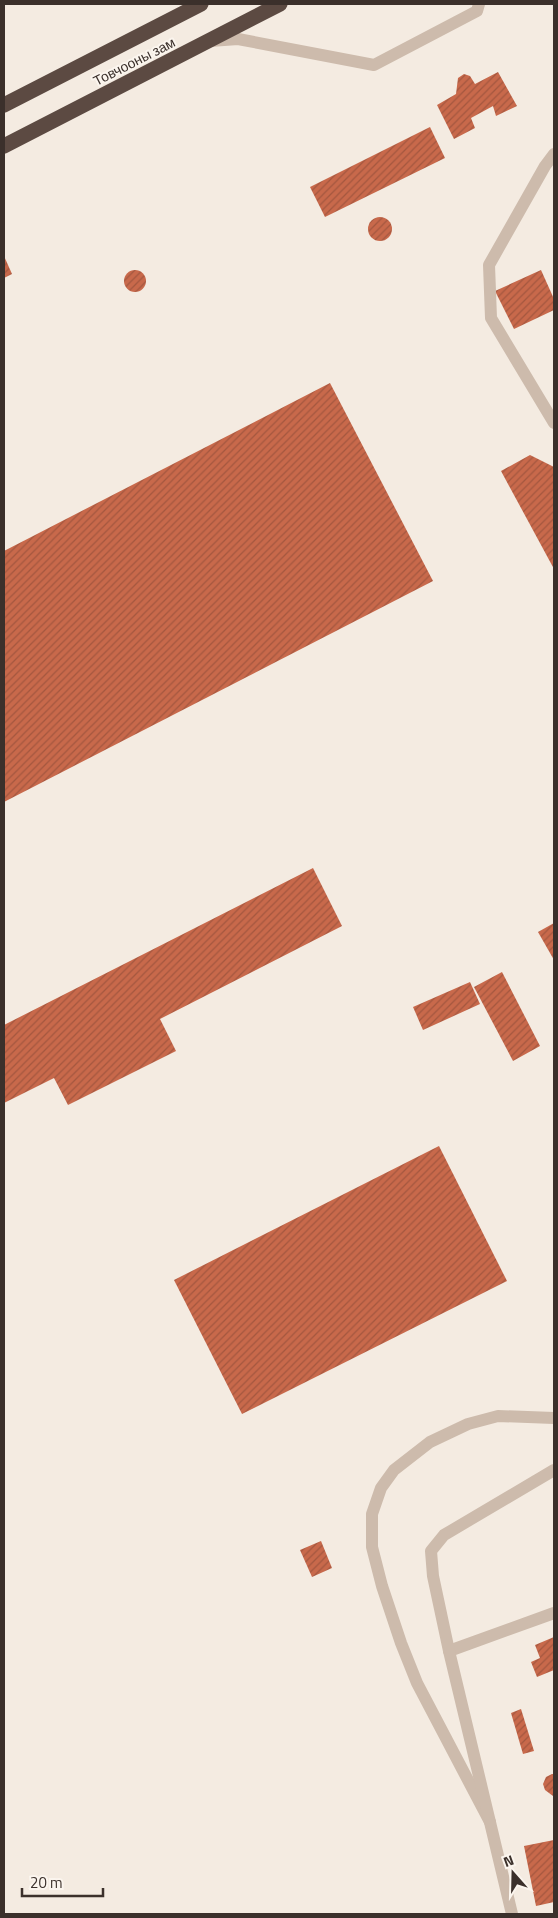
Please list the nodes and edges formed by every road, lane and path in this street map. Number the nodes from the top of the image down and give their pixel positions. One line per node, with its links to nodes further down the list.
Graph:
1 (201, 4): 5 (highway, Товчооны зам)
2 (280, 4): 4 (highway, Товчооны зам)
3 (479, 4): 4 (lane)
4 (208, 42): 6 (highway, Товчооны зам)
5 (4, 105)
6 (4, 146)
7 (554, 154): 8 (lane)
8 (554, 423)
9 (554, 1418): 13 (lane)
10 (554, 1470): 12 (lane)
11 (554, 1614): 12 (lane)
12 (449, 1652): 13 (lane)
13 (490, 1822): 14 (lane)
14 (512, 1914)

